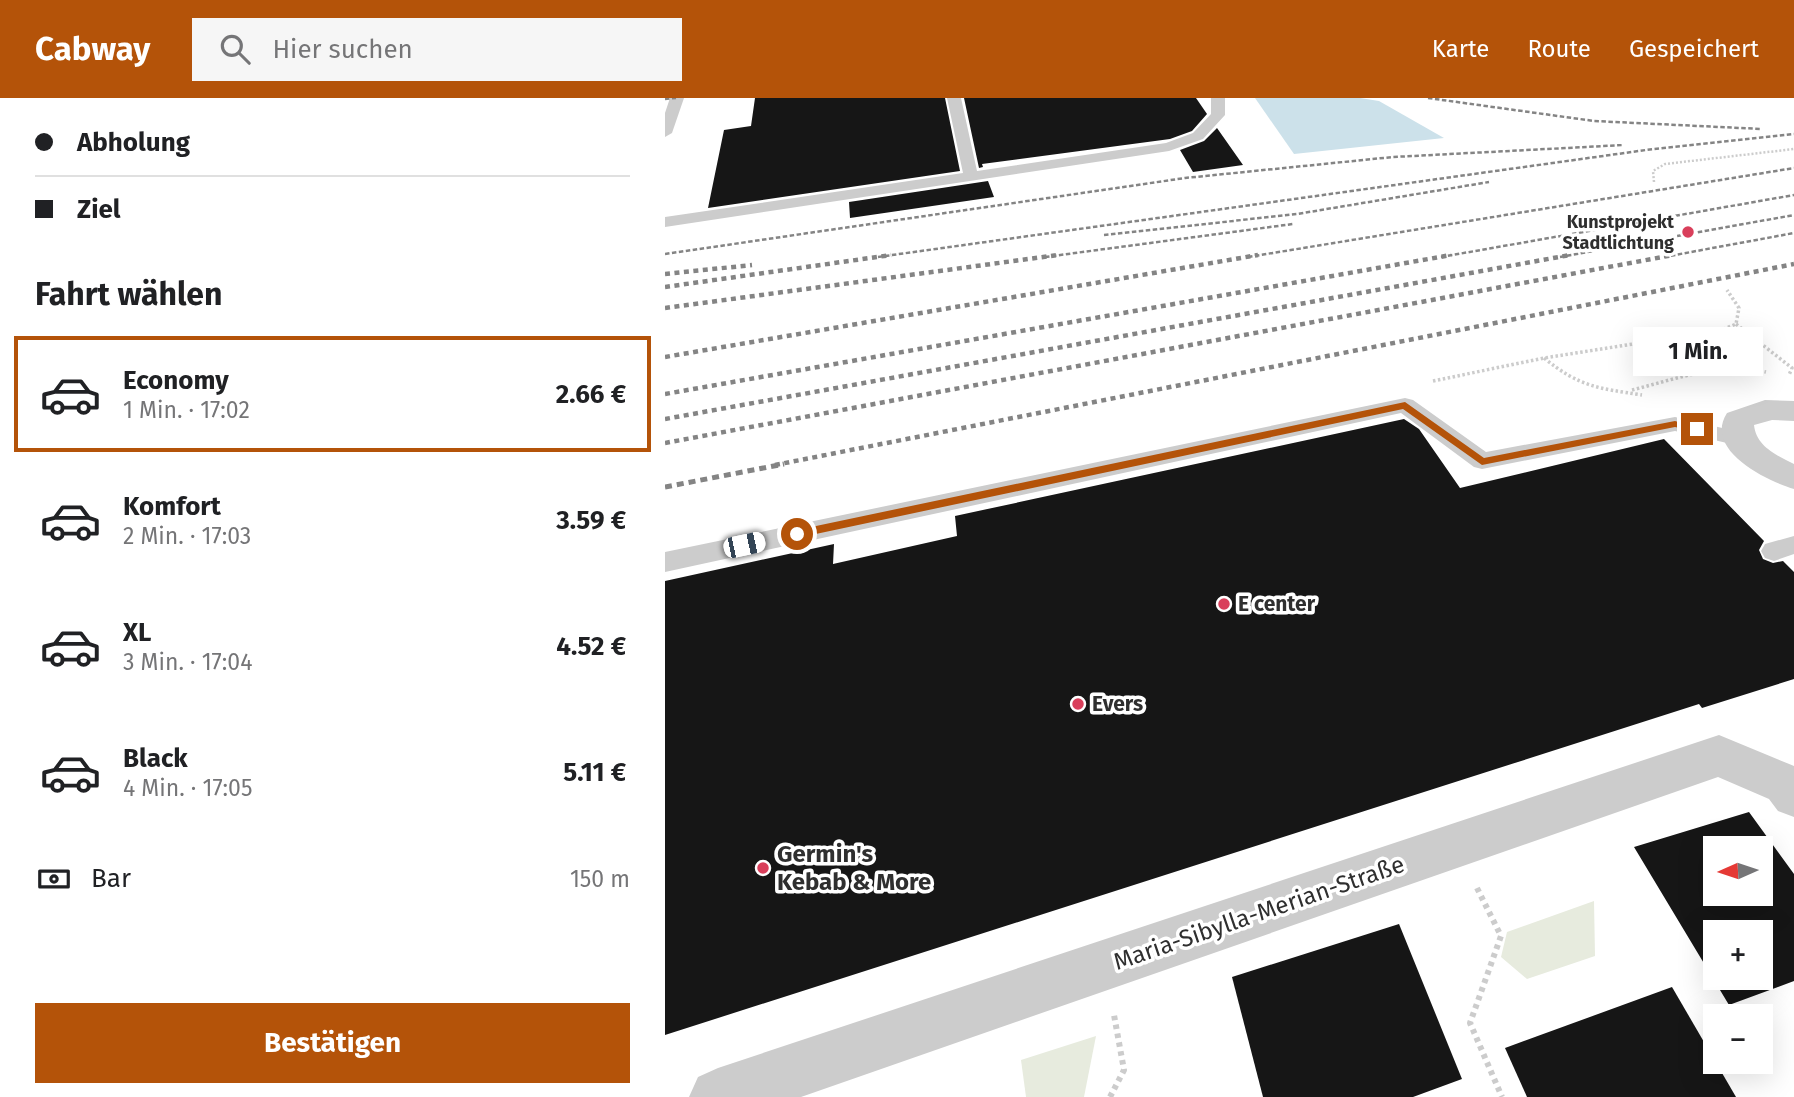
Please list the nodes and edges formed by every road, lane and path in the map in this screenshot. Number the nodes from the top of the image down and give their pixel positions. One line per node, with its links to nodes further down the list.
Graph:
1 (677, 98): 4 (lane)
2 (954, 98): 6 (lane)
3 (1218, 98): 6 (lane)
4 (665, 133)
5 (1794, 149): 7 (path)
6 (971, 177): 8 (lane)
7 (1654, 181)
8 (665, 222)
9 (1727, 290): 10 (path)
10 (1736, 324): 11 (path); 12 (path)
11 (1733, 367)
12 (1792, 368)
13 (1794, 411): 14 (street)
14 (1740, 439): 15 (street); 16 (lane)
15 (1794, 477)
16 (665, 562)
17 (1794, 795): 18 (street, Maria-Sibylla-Merian-Straße)
18 (1456, 846): 19 (street, Maria-Sibylla-Merian-Straße); 22 (path)
19 (1105, 965): 20 (street, Maria-Sibylla-Merian-Straße); 21 (path)
20 (718, 1097)
21 (1110, 1097)
22 (1502, 1097)

